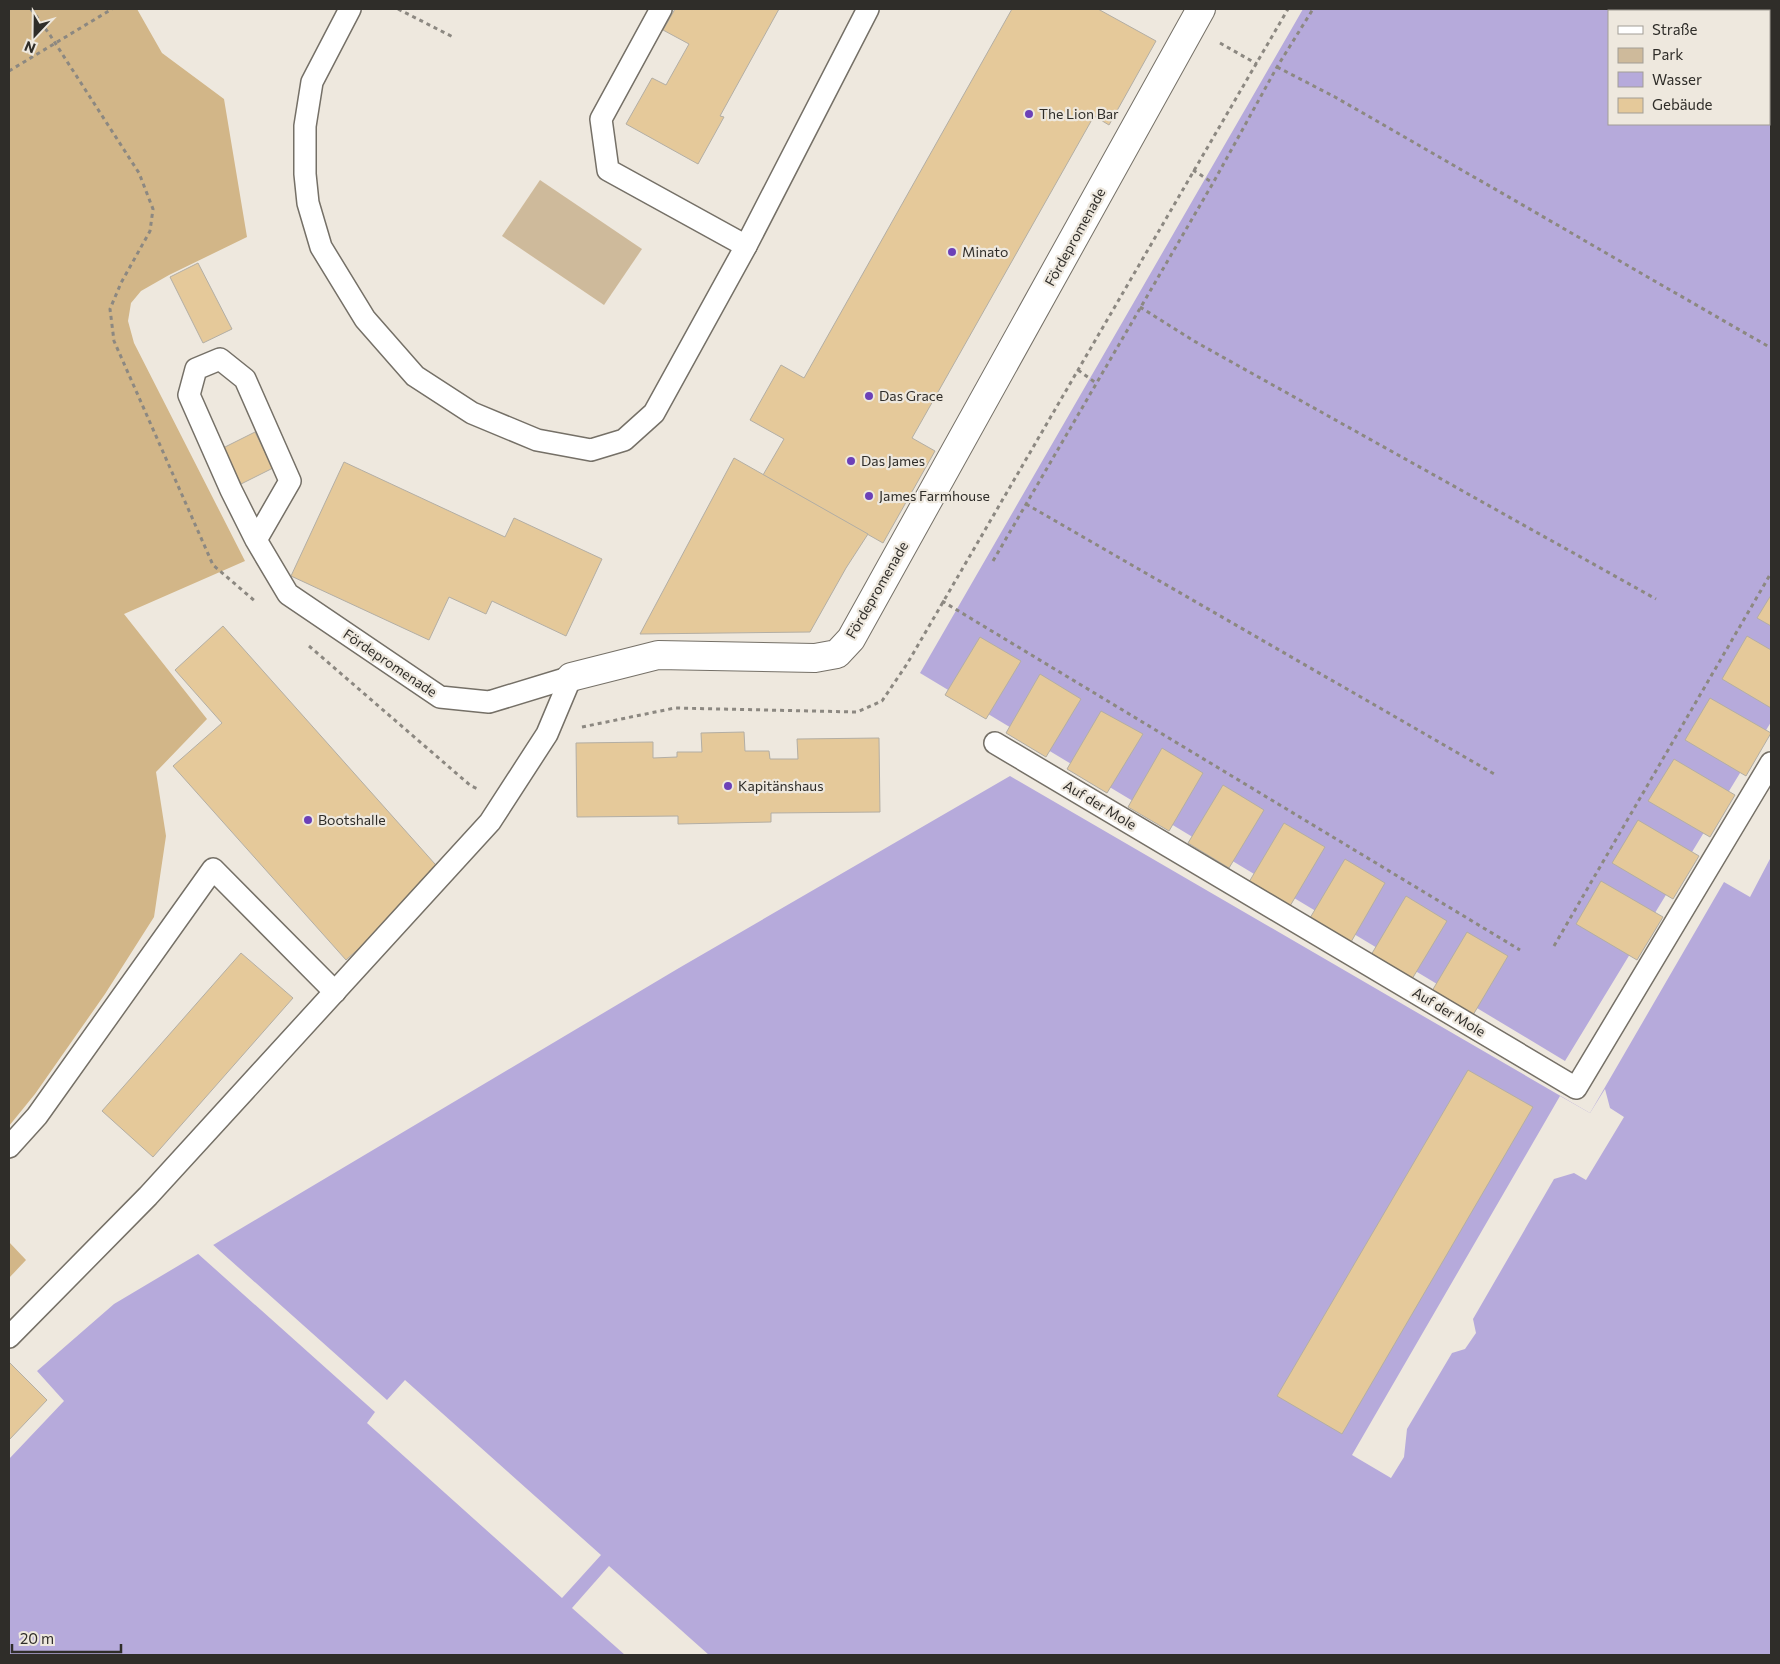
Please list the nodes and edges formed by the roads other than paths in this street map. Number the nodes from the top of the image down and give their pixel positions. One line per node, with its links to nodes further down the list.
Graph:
1 (350, 9): 5 (lane)
2 (661, 9): 5 (lane)
3 (868, 9): 5 (lane)
4 (1196, 18): 7 (street, Fördepromenade)
5 (746, 246)
6 (256, 540): 6 (lane, Fördepromenade); 7 (lane, Fördepromenade)
7 (571, 677): 10 (lane)
8 (995, 743): 9 (lane, Auf der Mole)
9 (1771, 763)
10 (335, 992): 11 (lane); 12 (lane)
11 (9, 1148)
12 (9, 1336)

